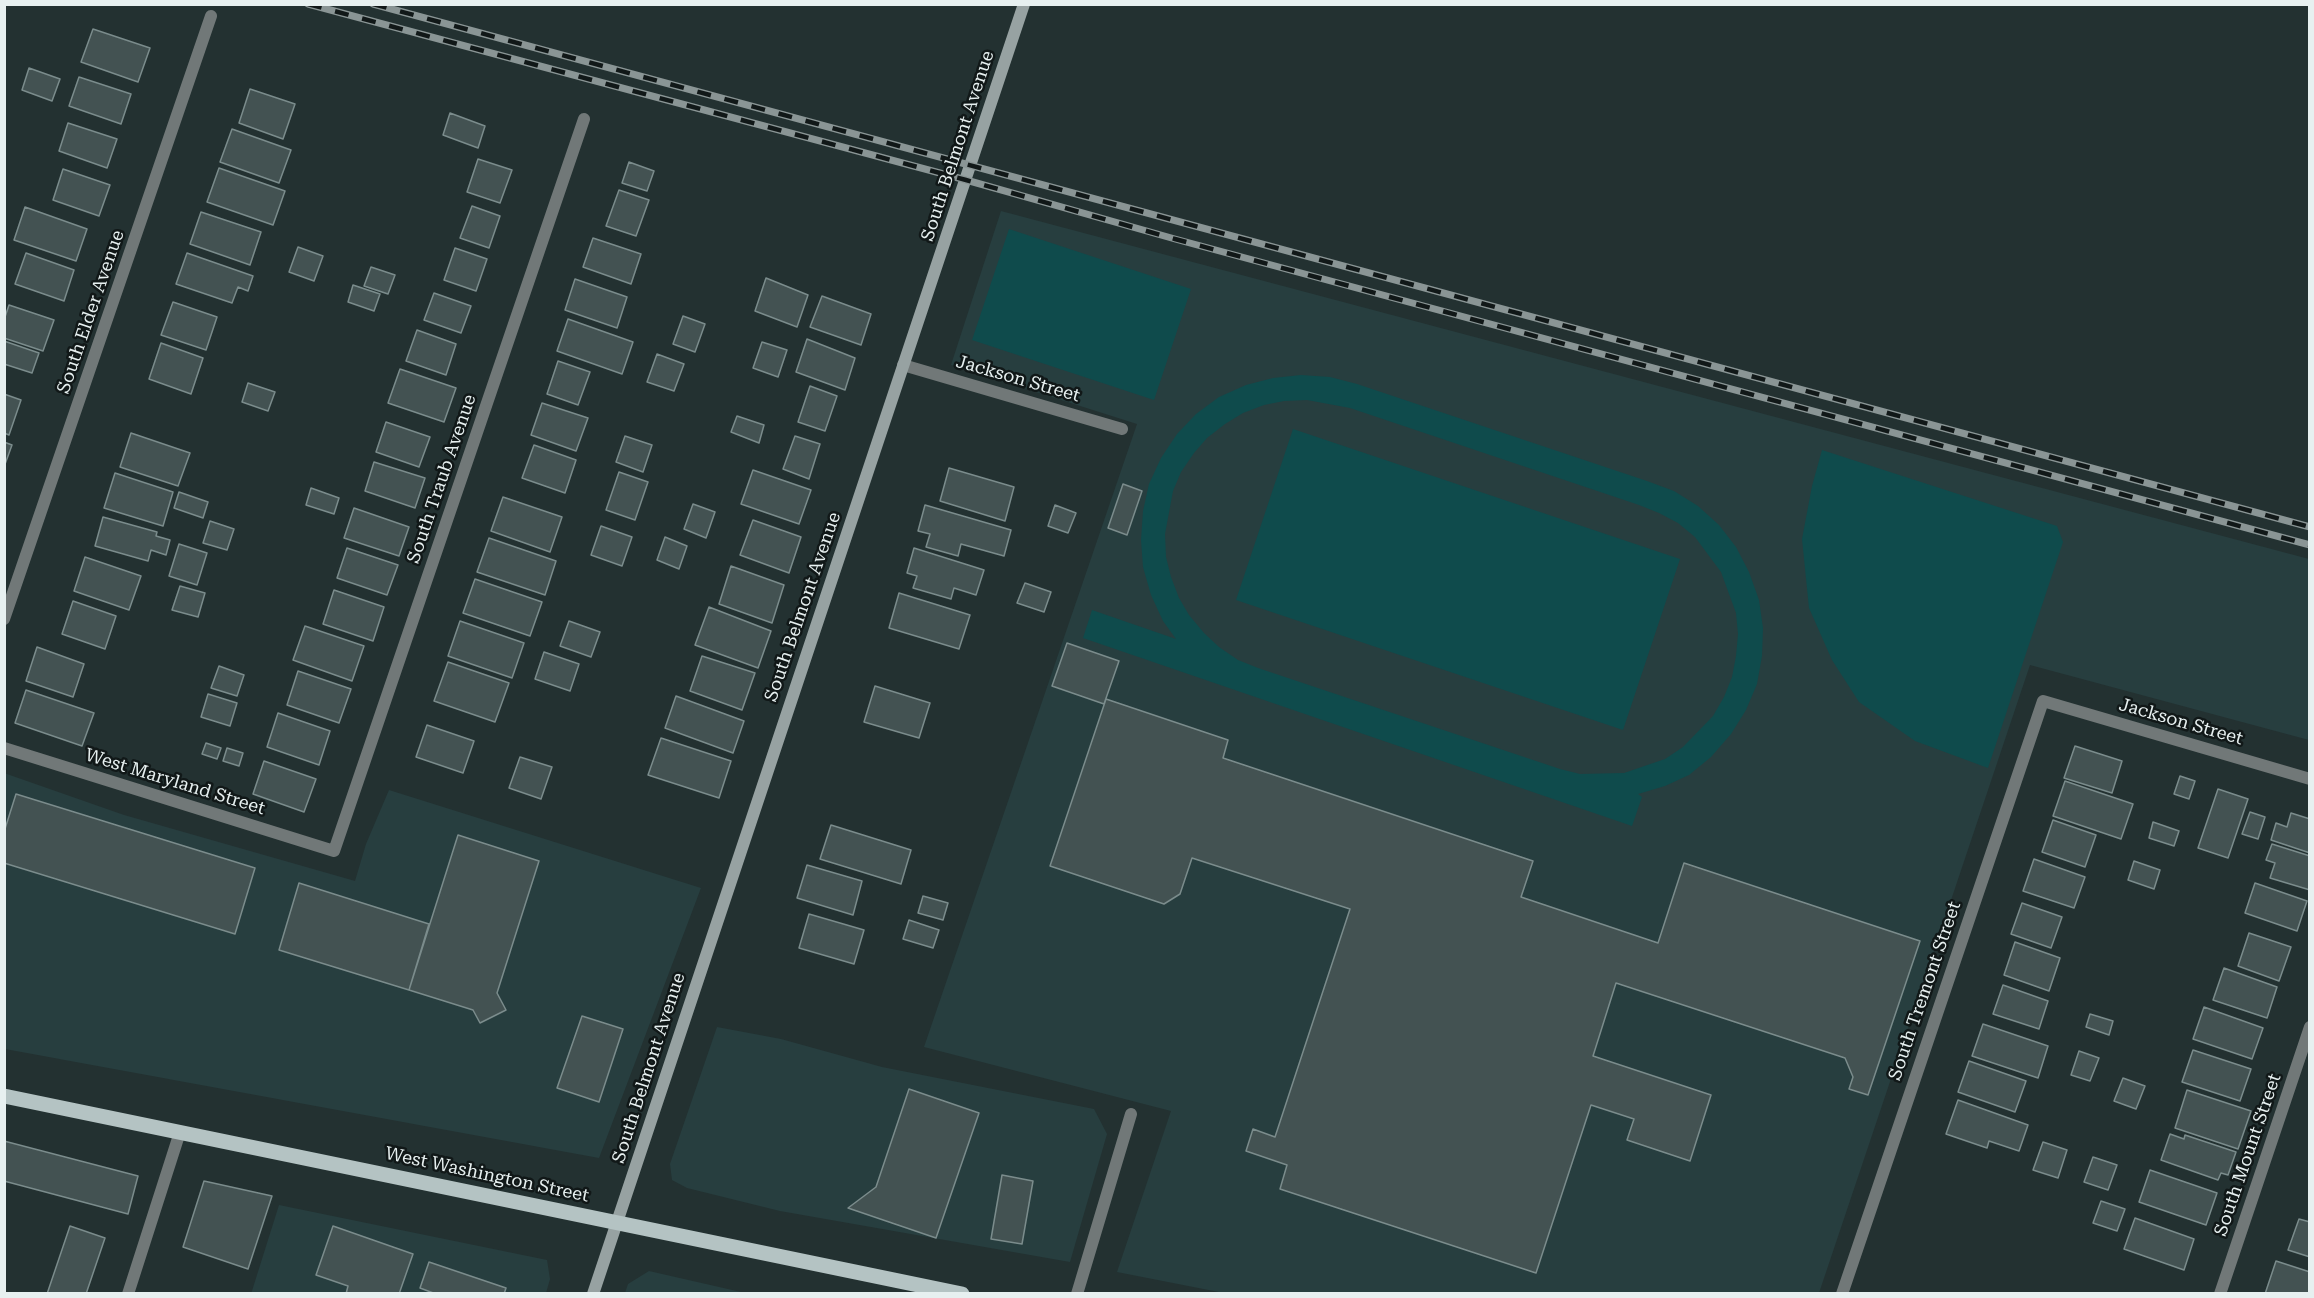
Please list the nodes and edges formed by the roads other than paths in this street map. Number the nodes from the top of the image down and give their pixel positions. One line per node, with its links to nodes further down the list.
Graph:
1 (1024, 4): 4 (main road, South Belmont Avenue)
2 (211, 16): 6 (street, South Elder Avenue)
3 (584, 118): 10 (street, South Traub Avenue)
4 (903, 365): 5 (street, Jackson Street); 15 (main road, South Belmont Avenue)
5 (1122, 429)
6 (4, 619)
7 (2043, 701): 9 (street, Jackson Street); 20 (street, South Tremont Street)
8 (4, 748): 10 (street, West Maryland Street)
9 (2310, 778)
10 (334, 851)
11 (2310, 1028): 21 (street, South Mount Street)
12 (4, 1096): 14 (main road, West Washington Street)
13 (1131, 1114): 19 (street)
14 (180, 1132): 15 (main road, West Washington Street); 16 (street)
15 (618, 1222): 17 (main road, South Belmont Avenue); 18 (main road, West Washington Street)
16 (128, 1293)
17 (593, 1293)
18 (962, 1293)
19 (1077, 1293)
20 (1842, 1293)
21 (2220, 1293)

